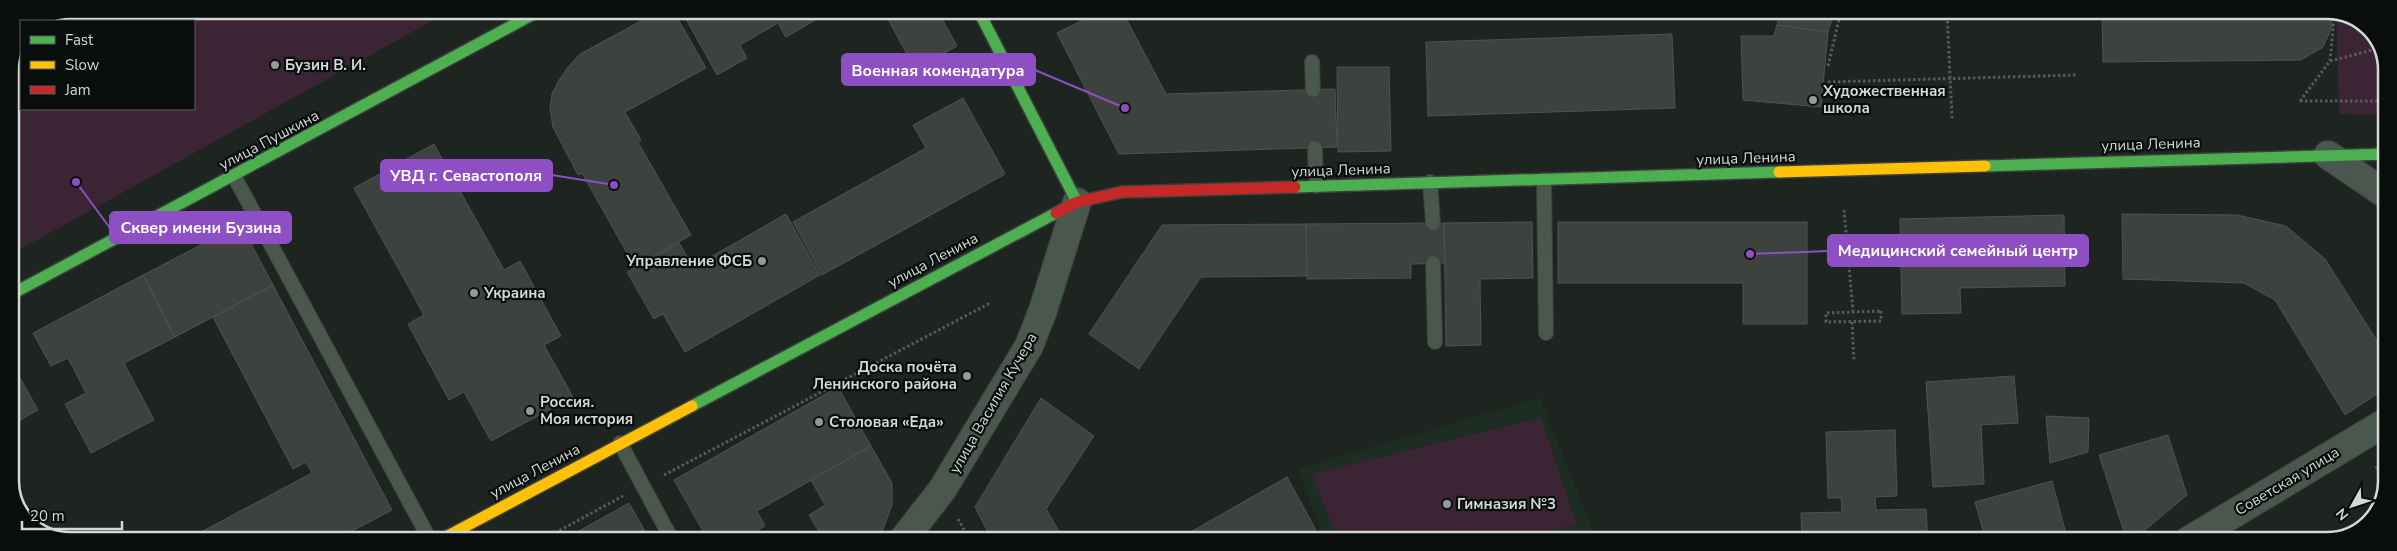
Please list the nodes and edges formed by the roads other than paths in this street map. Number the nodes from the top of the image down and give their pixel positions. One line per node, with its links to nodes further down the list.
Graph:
1 (524, 19): 8 (main road, улица Пушкина)
2 (983, 19): 13 (main road)
3 (1312, 62): 4 (lane)
4 (1313, 90)
5 (1315, 148): 11 (lane)
6 (2378, 154): 7 (main road, улица Ленина)
7 (2328, 155): 9 (main road, улица Ленина); 12 (street)
8 (234, 176): 16 (main road, улица Пушкина); 21 (lane)
9 (1544, 180): 10 (main road, улица Ленина); 17 (lane)
10 (1430, 182): 11 (main road, улица Ленина); 14 (lane)
11 (1316, 186): 13 (main road, улица Ленина)
12 (2378, 189)
13 (1077, 202): 20 (main road, улица Ленина); 24 (street, улица Василия Кучера)
14 (1433, 222)
15 (1433, 263): 18 (lane)
16 (19, 291)
17 (1546, 333)
18 (1435, 342)
19 (2378, 427): 25 (street, Советская улица)
20 (620, 443): 22 (main road, улица Ленина); 23 (lane)
21 (426, 532)
22 (455, 532)
23 (668, 532)
24 (909, 532)
25 (2203, 532)

